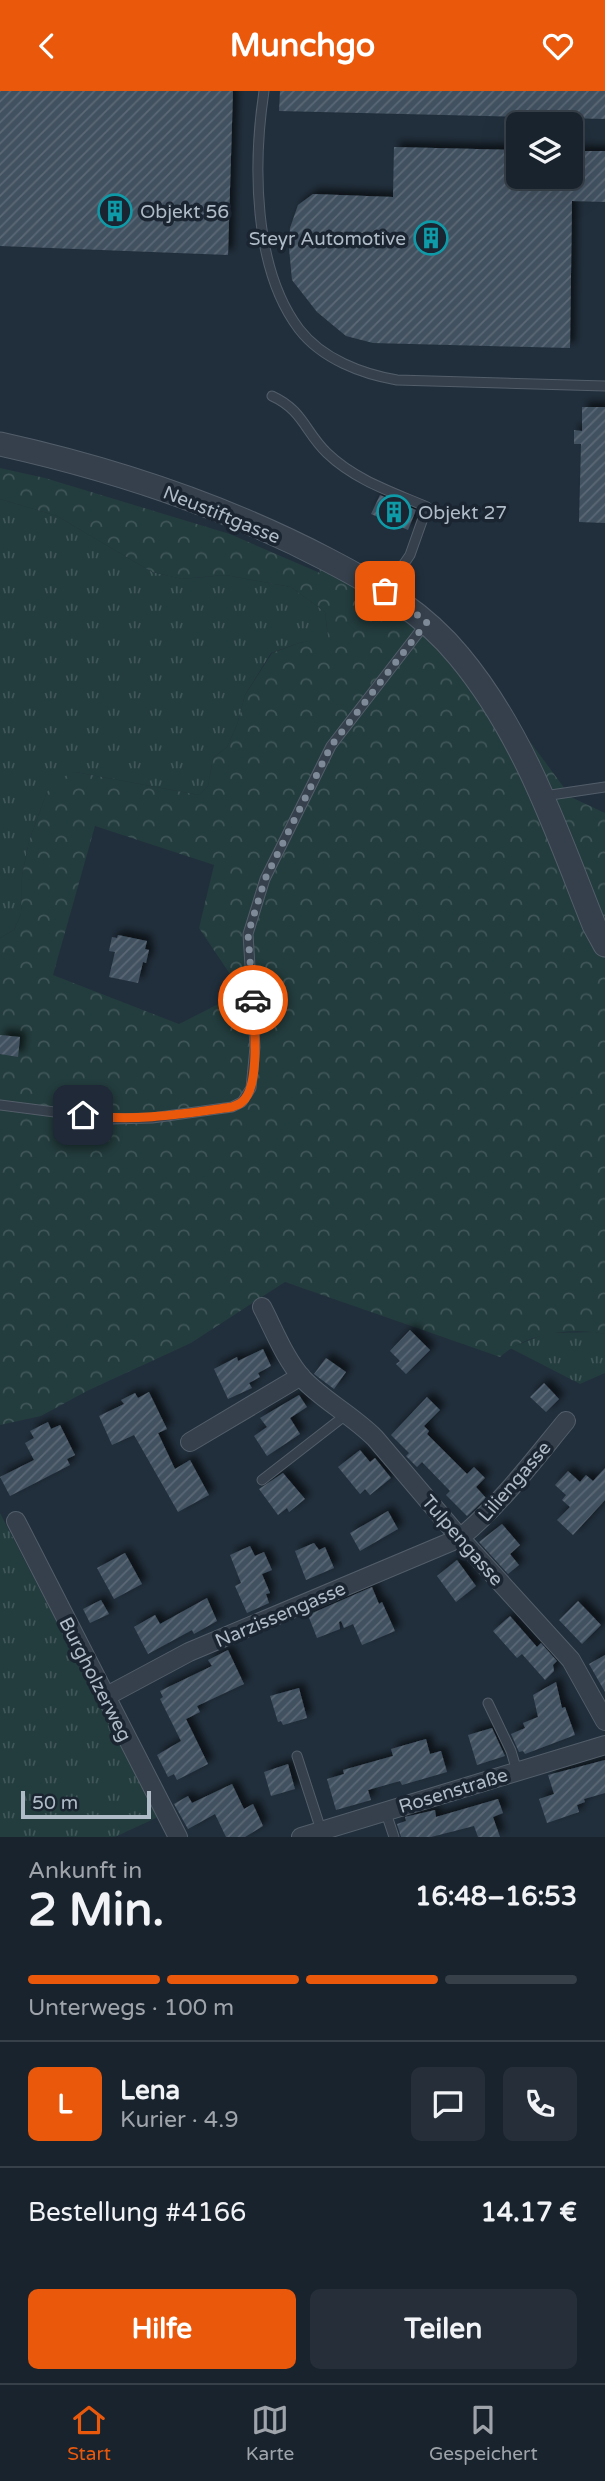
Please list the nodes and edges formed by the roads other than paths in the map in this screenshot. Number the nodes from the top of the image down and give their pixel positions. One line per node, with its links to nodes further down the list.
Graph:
1 (264, 91): 2 (lane)
2 (605, 386)
3 (272, 396): 5 (lane)
4 (0, 445): 5 (street, Neustiftgasse)
5 (385, 591): 6 (street, Neustiftgasse)
6 (427, 622): 8 (street, Neustiftgasse); 10 (lane)
7 (605, 786): 8 (lane)
8 (542, 796): 9 (street, Neustiftgasse)
9 (605, 945)
10 (0, 1105)
11 (262, 1307): 12 (street, Tulpengasse)
12 (300, 1376): 13 (street, Tulpengasse); 15 (street)
13 (348, 1413): 16 (lane); 18 (street, Tulpengasse)
14 (566, 1422): 18 (street, Liliengasse)
15 (190, 1442)
16 (262, 1480)
17 (16, 1521): 19 (street, Burgholzerweg)
18 (460, 1538): 19 (street, Narzissengasse); 21 (street, Tulpengasse)
19 (105, 1697): 27 (street, Burgholzerweg)
20 (488, 1703): 24 (lane)
21 (605, 1721)
22 (605, 1745): 24 (street, Rosenstraße)
23 (296, 1756): 26 (lane)
24 (517, 1771): 25 (street, Rosenstraße)
25 (385, 1810): 26 (street, Rosenstraße); 29 (lane)
26 (321, 1830): 28 (street, Rosenstraße)
27 (178, 1837)
28 (300, 1837)
29 (394, 1837)

